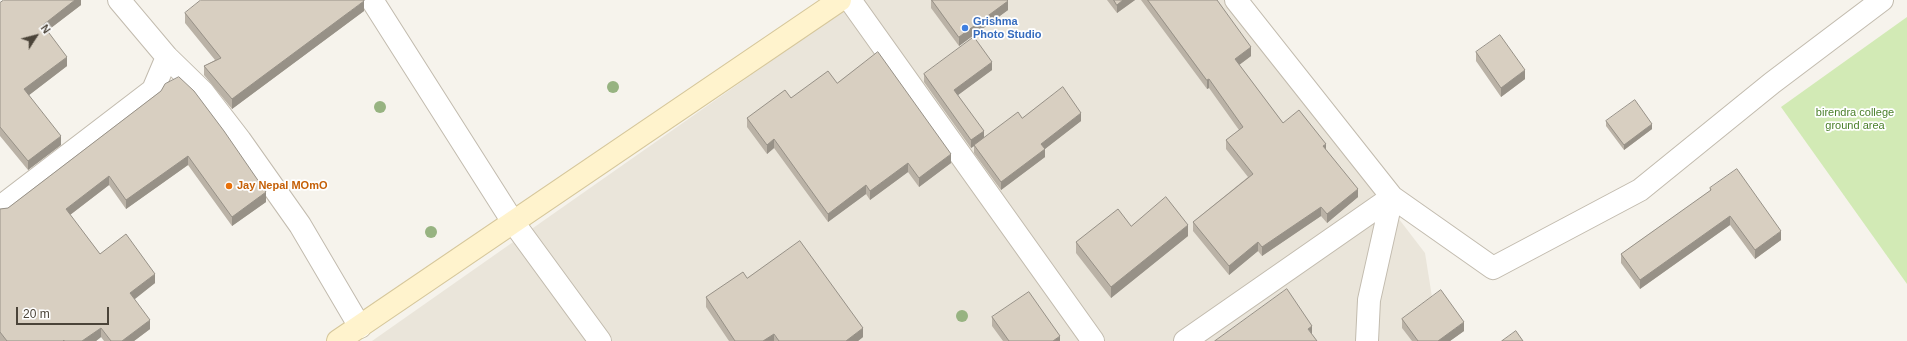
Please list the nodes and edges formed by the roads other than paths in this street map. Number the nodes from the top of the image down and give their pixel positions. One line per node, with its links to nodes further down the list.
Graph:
1 (119, 0): 7 (street)
2 (372, 0): 10 (street)
3 (840, 0): 10 (street)
4 (850, 0): 14 (street)
5 (1236, 0): 8 (street)
6 (1882, 0): 8 (street)
7 (167, 57): 9 (street); 11 (street)
8 (1392, 197): 15 (street); 16 (street)
9 (0, 207)
10 (513, 222): 11 (street); 13 (street)
11 (360, 327): 12 (street)
12 (338, 341)
13 (600, 341)
14 (1093, 341)
15 (1185, 341)
16 (1368, 341)

